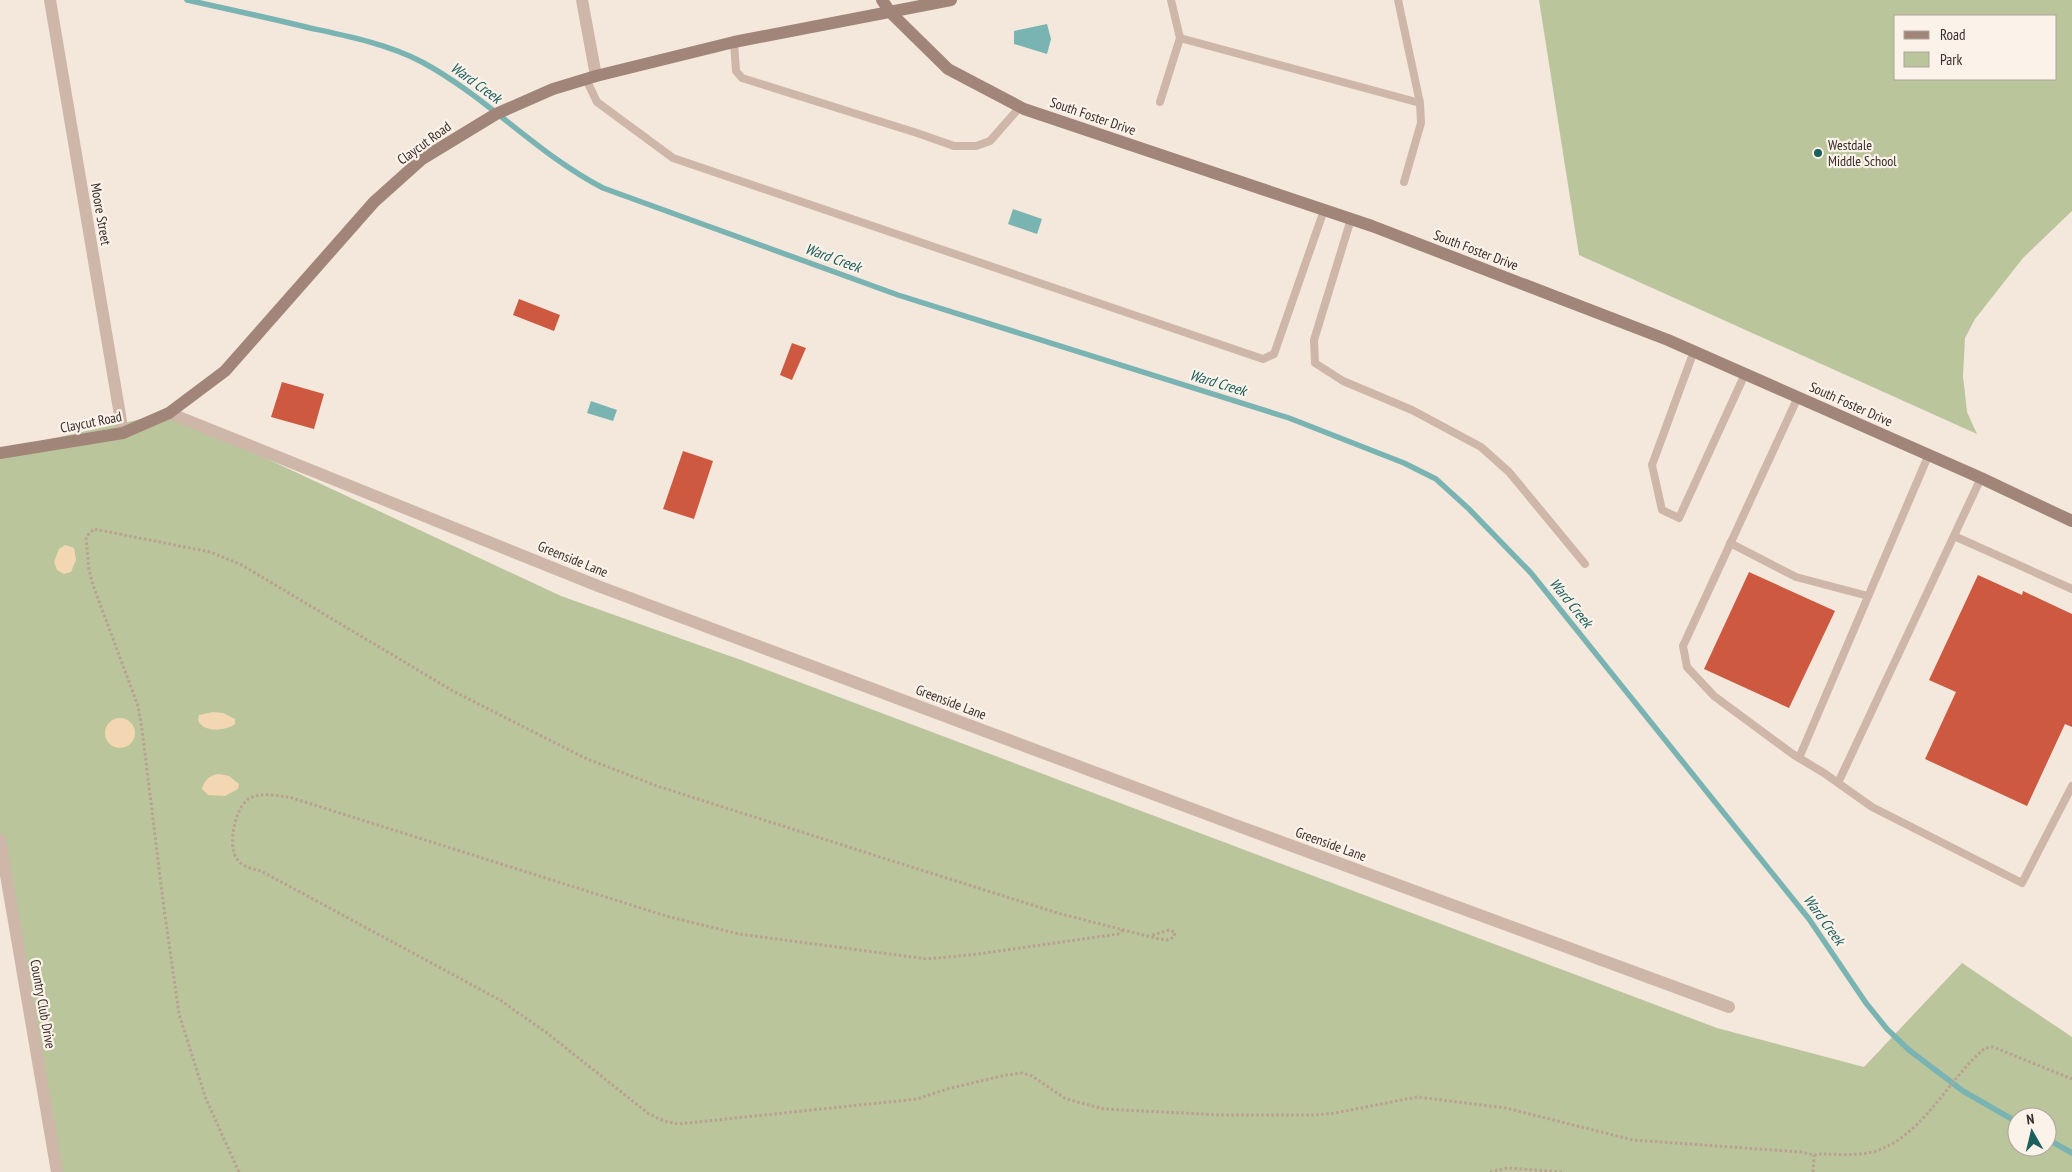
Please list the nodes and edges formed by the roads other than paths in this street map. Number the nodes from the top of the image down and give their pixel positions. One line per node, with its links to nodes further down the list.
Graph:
1 (50, 0): 21 (street, Moore Street)
2 (582, 0): 10 (street)
3 (882, 0): 7 (street, South Foster Drive)
4 (950, 0): 7 (street, Claycut Road)
5 (1171, 0): 8 (lane)
6 (1398, 0): 12 (lane)
7 (890, 12): 9 (street, Claycut Road); 13 (street, South Foster Drive)
8 (1180, 38): 11 (lane); 12 (lane)
9 (734, 42): 10 (street, Claycut Road); 13 (lane)
10 (591, 78): 15 (lane); 20 (street, Claycut Road)
11 (1160, 102)
12 (1420, 103): 14 (lane)
13 (1020, 107): 15 (street, South Foster Drive)
14 (1404, 182)
15 (1324, 210): 16 (street, South Foster Drive)
16 (1351, 219): 17 (street, South Foster Drive); 28 (lane)
17 (1694, 351): 18 (street, South Foster Drive); 18 (lane)
18 (1745, 374): 19 (street, South Foster Drive)
19 (1798, 397): 23 (street, South Foster Drive); 27 (lane)
20 (169, 414): 21 (street, Claycut Road); 35 (street, Greenside Lane)
21 (123, 433): 22 (street, Claycut Road)
22 (0, 453)
23 (1928, 454): 24 (street, South Foster Drive); 30 (lane)
24 (1981, 478): 25 (street, South Foster Drive); 26 (lane)
25 (2072, 521)
26 (1954, 536): 29 (lane); 32 (lane)
27 (1730, 543): 30 (lane); 31 (lane)
28 (1585, 564)
29 (2072, 589)
30 (1868, 596): 31 (lane)
31 (1799, 758): 32 (lane)
32 (1838, 783): 33 (lane)
33 (2072, 786)
34 (0, 840): 36 (street, Country Club Drive)
35 (1729, 1007)
36 (57, 1172)

